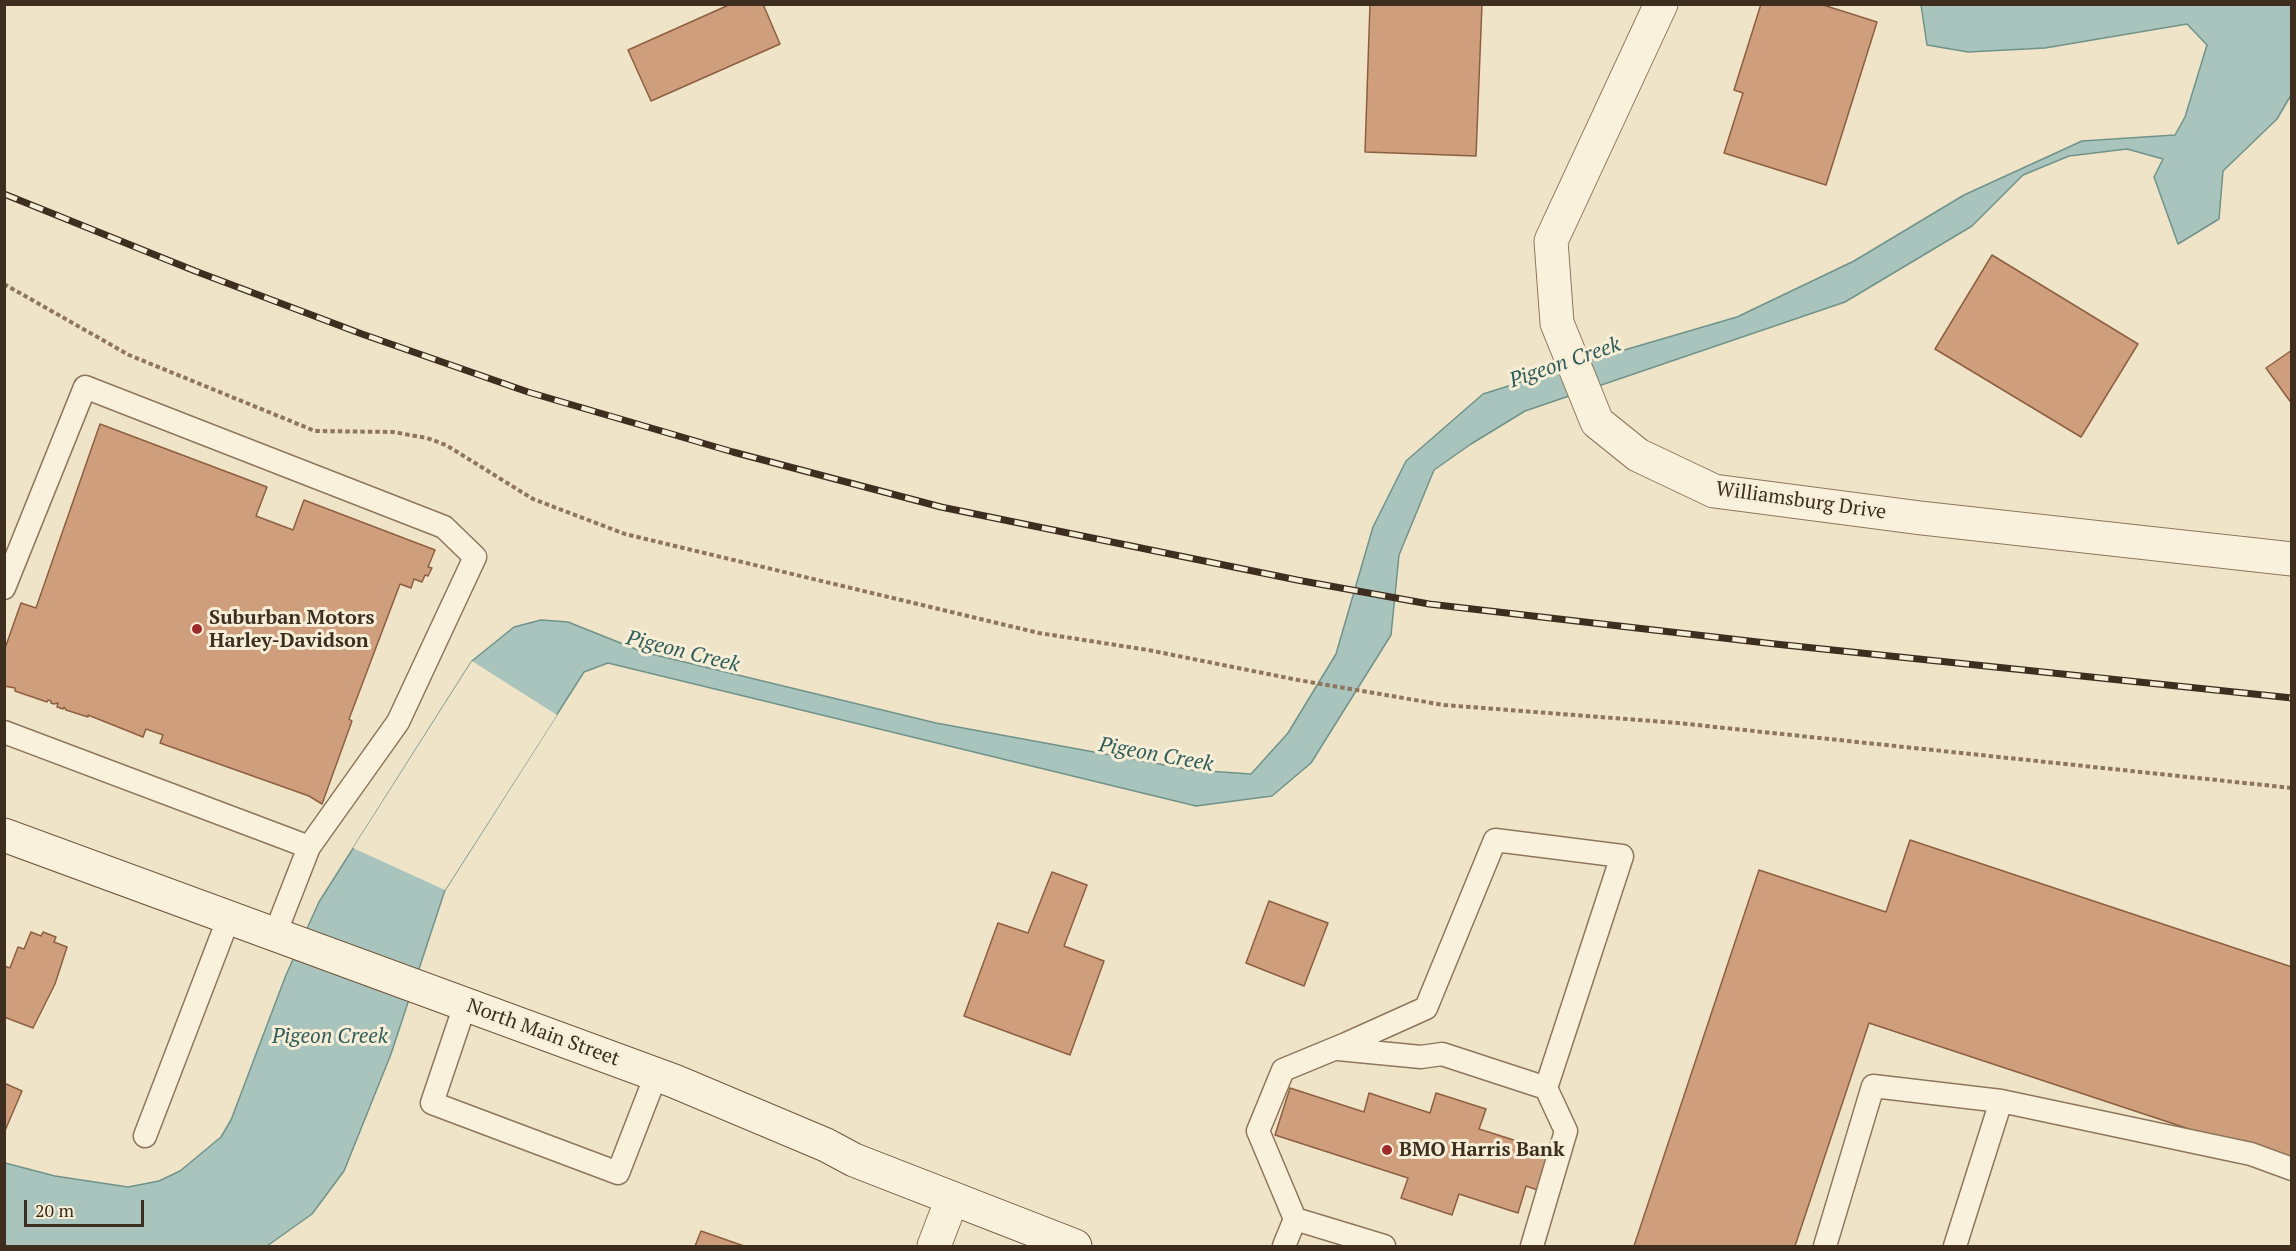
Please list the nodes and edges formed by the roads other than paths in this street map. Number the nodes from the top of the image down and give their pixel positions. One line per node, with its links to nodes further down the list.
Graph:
1 (1661, 4): 2 (street, Williamsburg Drive)
2 (2292, 560)
3 (4, 588): 6 (lane)
4 (4, 732): 6 (lane)
5 (4, 835): 7 (street, North Main Street)
6 (309, 847): 8 (lane)
7 (229, 917): 8 (street, North Main Street); 14 (lane)
8 (275, 934): 9 (street, North Main Street)
9 (465, 1005): 11 (street, North Main Street); 11 (lane)
10 (1335, 1049): 12 (lane); 12 (lane); 17 (lane)
11 (656, 1075): 16 (street, North Main Street)
12 (1546, 1088): 22 (lane)
13 (2001, 1101): 15 (lane); 23 (lane); 24 (lane)
14 (145, 1136)
15 (2292, 1169)
16 (952, 1199): 18 (street); 19 (street, North Main Street)
17 (1295, 1219): 20 (lane); 21 (lane)
18 (934, 1246)
19 (1075, 1246)
20 (1284, 1246)
21 (1384, 1246)
22 (1532, 1246)
23 (1824, 1246)
24 (1955, 1246)

